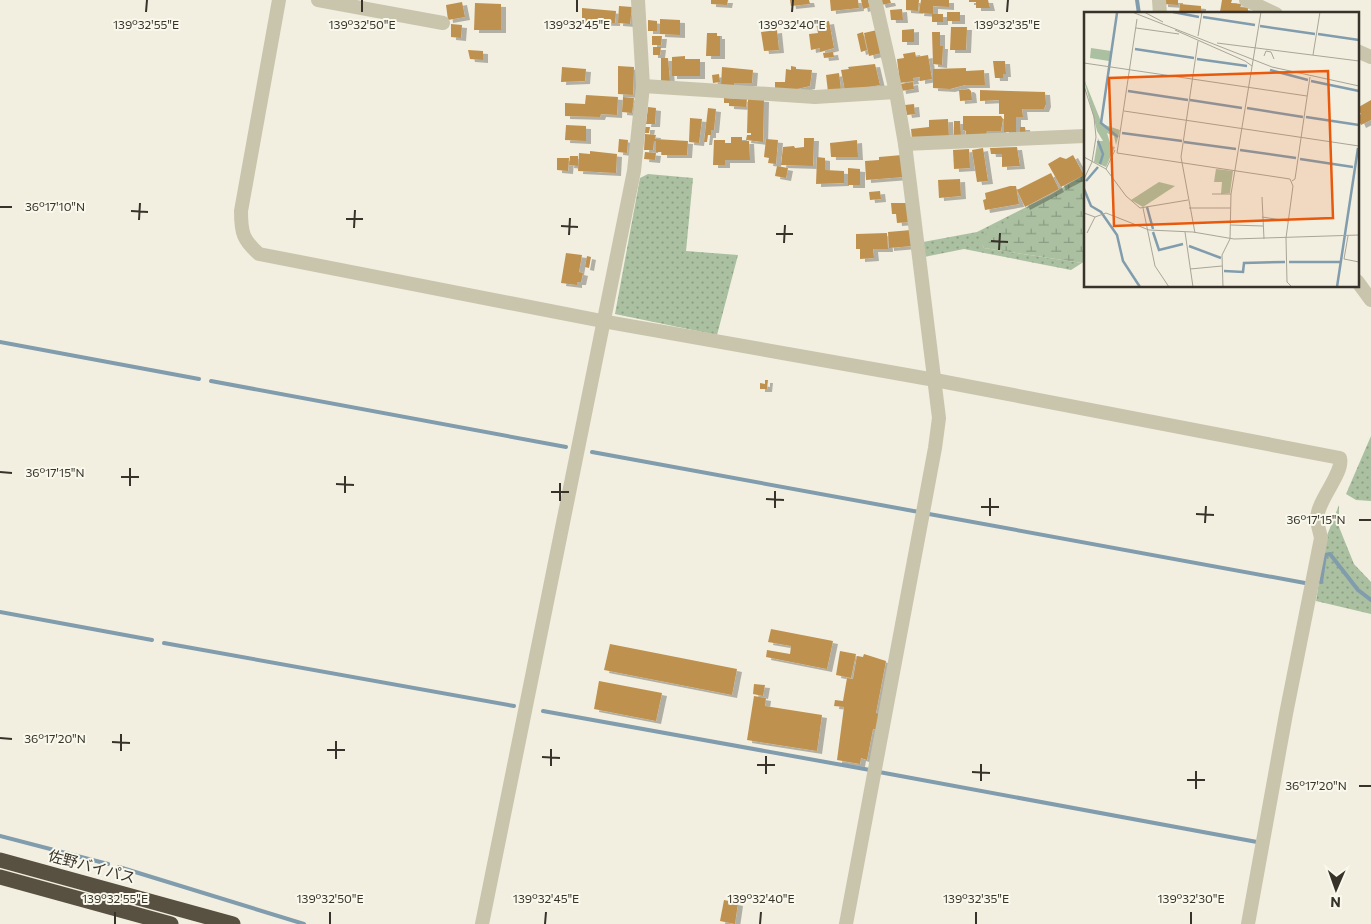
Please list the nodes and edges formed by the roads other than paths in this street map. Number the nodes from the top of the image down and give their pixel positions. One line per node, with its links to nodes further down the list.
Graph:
1 (279, 0): 16 (street)
2 (318, 0): 7 (street)
3 (638, 0): 10 (street)
4 (875, 0): 11 (street)
5 (1246, 0): 6 (street)
6 (1272, 12)
7 (442, 23)
8 (1358, 51): 9 (street)
9 (1371, 57)
10 (643, 86): 11 (street); 16 (street)
11 (896, 92): 13 (street)
12 (1084, 136): 13 (street)
13 (905, 144): 17 (street)
14 (1358, 282): 15 (street)
15 (1371, 300)
16 (602, 321): 17 (street); 22 (street)
17 (936, 380): 23 (street); 24 (street)
18 (0, 860): 21 (highway, 佐野バイパス)
19 (0, 878): 20 (highway)
20 (171, 924)
21 (233, 924)
22 (482, 924)
23 (846, 924)
24 (1248, 924)

